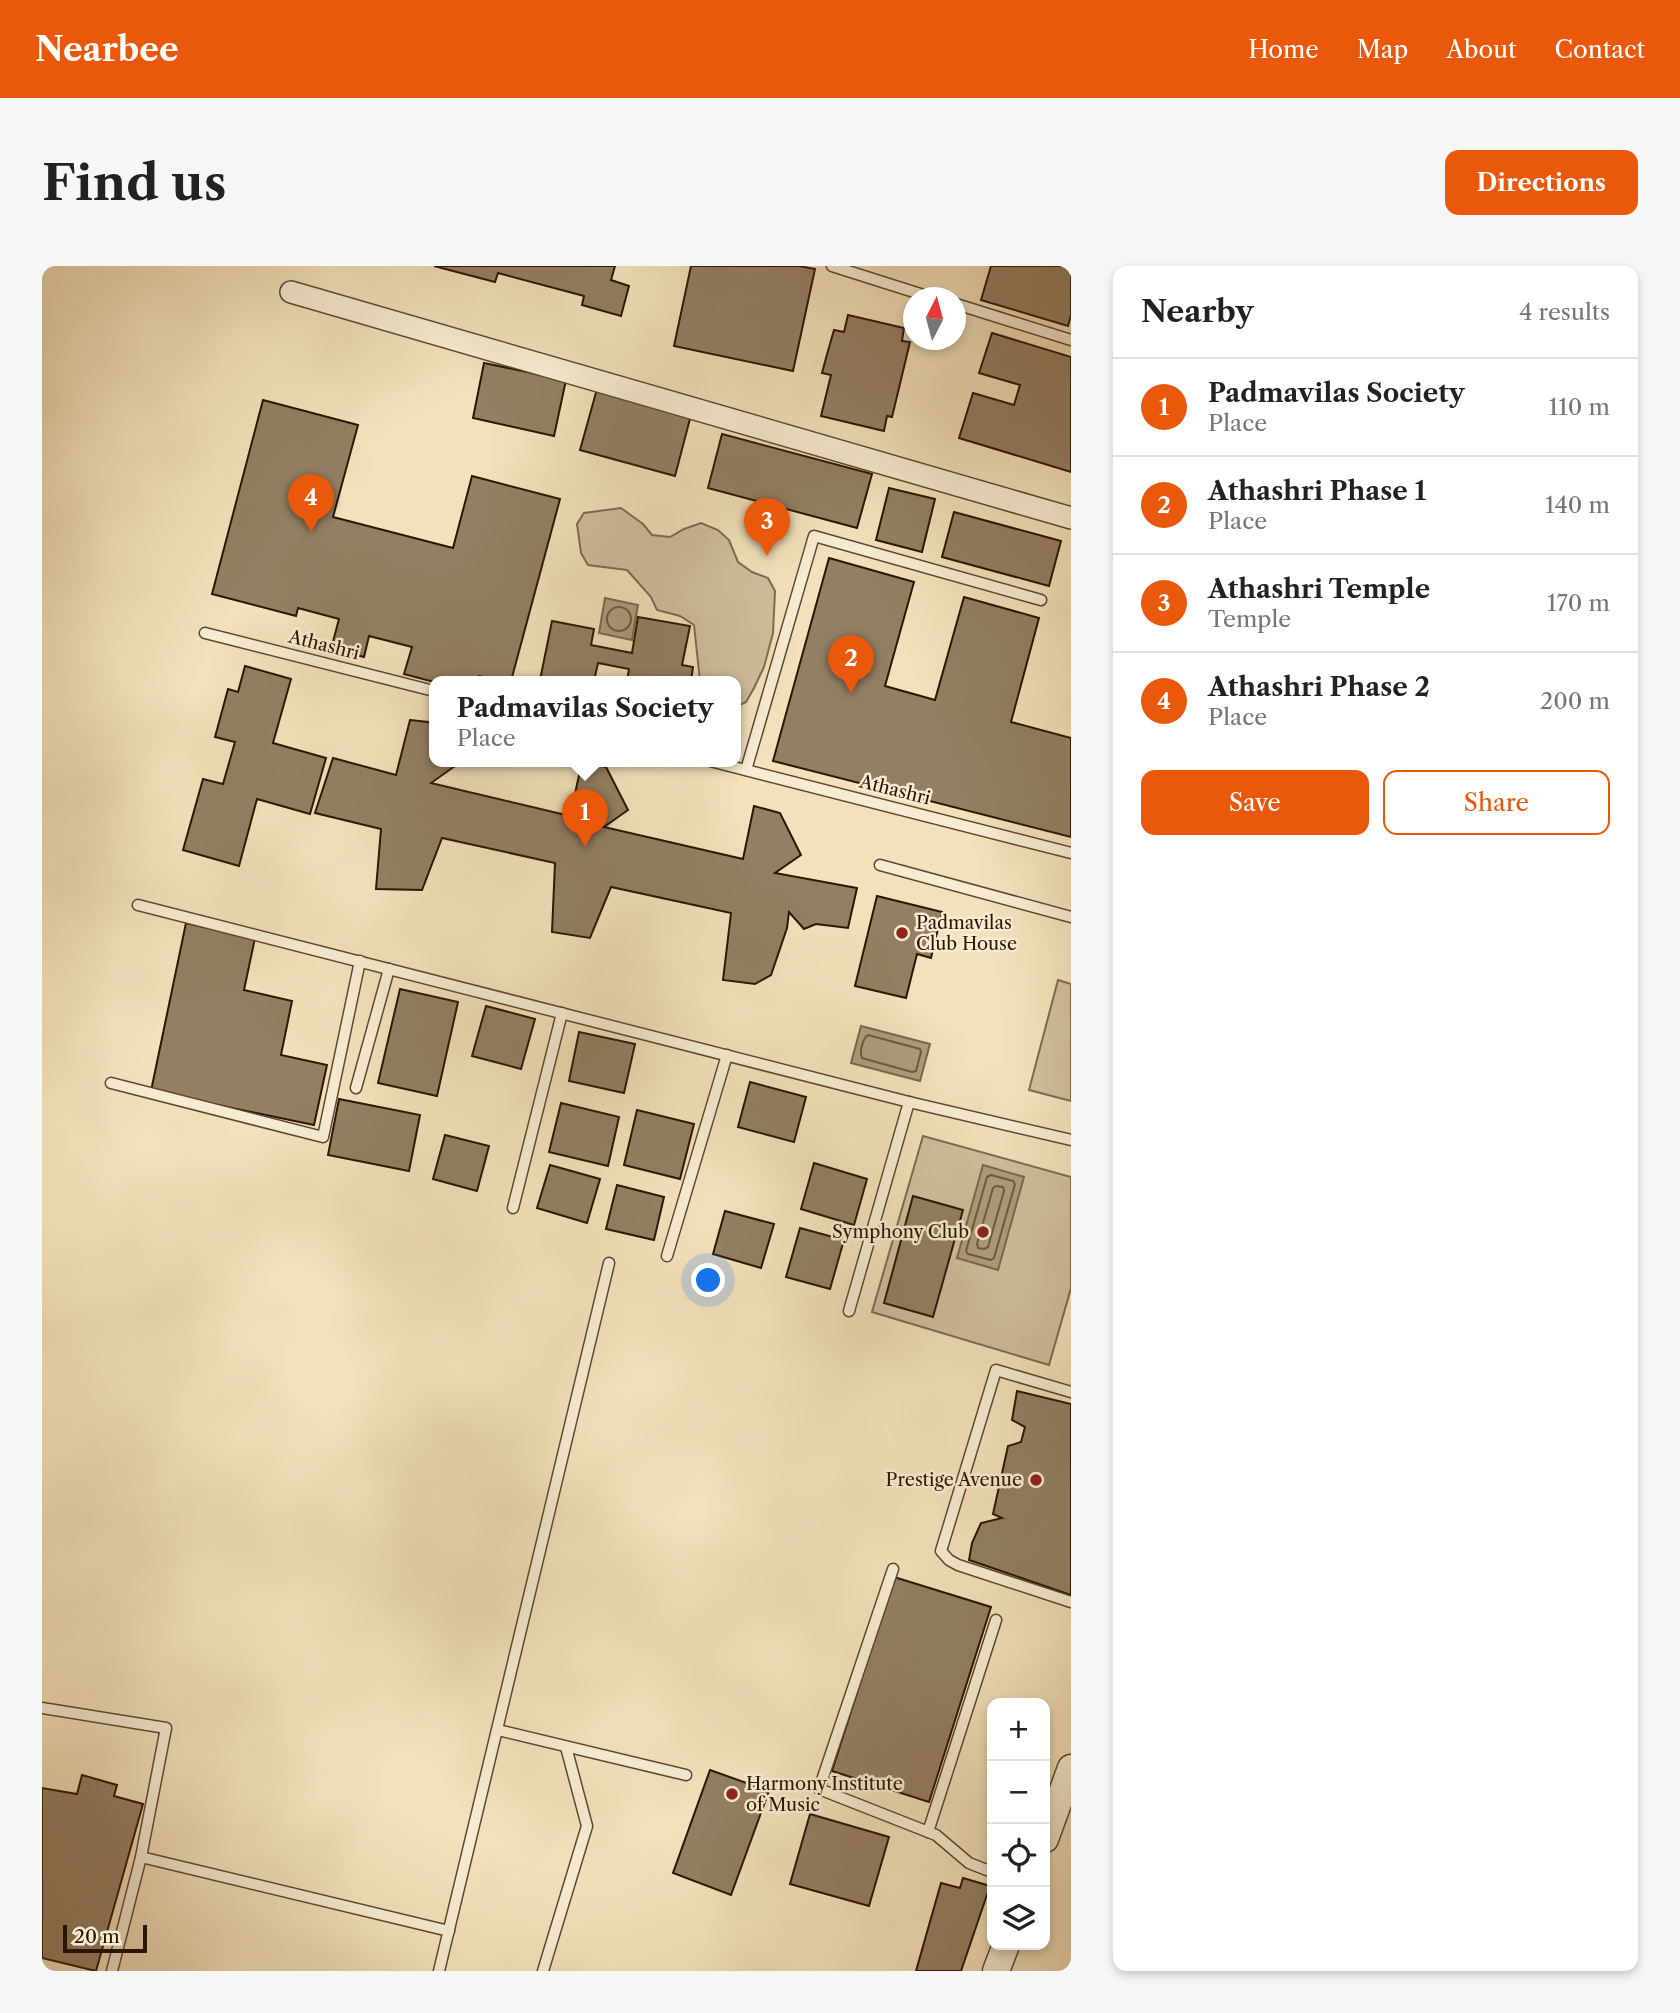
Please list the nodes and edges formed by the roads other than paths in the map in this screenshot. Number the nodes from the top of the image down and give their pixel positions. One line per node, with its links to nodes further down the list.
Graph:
1 (832, 266): 2 (lane)
2 (903, 288)
3 (291, 292): 6 (street)
4 (966, 307): 5 (lane)
5 (1071, 340)
6 (1071, 518)
7 (1041, 600): 11 (lane)
8 (205, 633): 9 (lane, Athashri)
9 (429, 689)
10 (734, 767): 11 (lane, Athashri)
11 (746, 770): 12 (lane, Athashri)
12 (1071, 853)
13 (880, 865): 15 (lane)
14 (138, 905): 16 (lane)
15 (1071, 917)
16 (360, 961): 17 (lane); 20 (lane)
17 (389, 969): 18 (lane); 21 (lane)
18 (562, 1013): 19 (lane); 24 (lane)
19 (727, 1055): 22 (lane); 25 (lane)
20 (111, 1083)
21 (355, 1088)
22 (909, 1102): 23 (lane); 27 (lane)
23 (1071, 1140)
24 (513, 1208)
25 (667, 1256)
26 (610, 1263): 33 (lane)
27 (849, 1311)
28 (1071, 1392): 30 (lane)
29 (893, 1569): 38 (lane)
30 (1071, 1602)
31 (996, 1619): 38 (lane)
32 (42, 1708): 39 (lane)
33 (498, 1730): 34 (lane); 41 (lane)
34 (566, 1747): 36 (lane); 45 (lane)
35 (1071, 1768): 37 (street)
36 (686, 1775)
37 (1050, 1825)
38 (928, 1832): 40 (lane)
39 (141, 1857): 41 (lane); 43 (lane)
40 (987, 1870)
41 (449, 1931): 44 (lane)
42 (1004, 1950): 46 (street)
43 (112, 1971)
44 (439, 1971)
45 (543, 1971)
46 (996, 1971)

